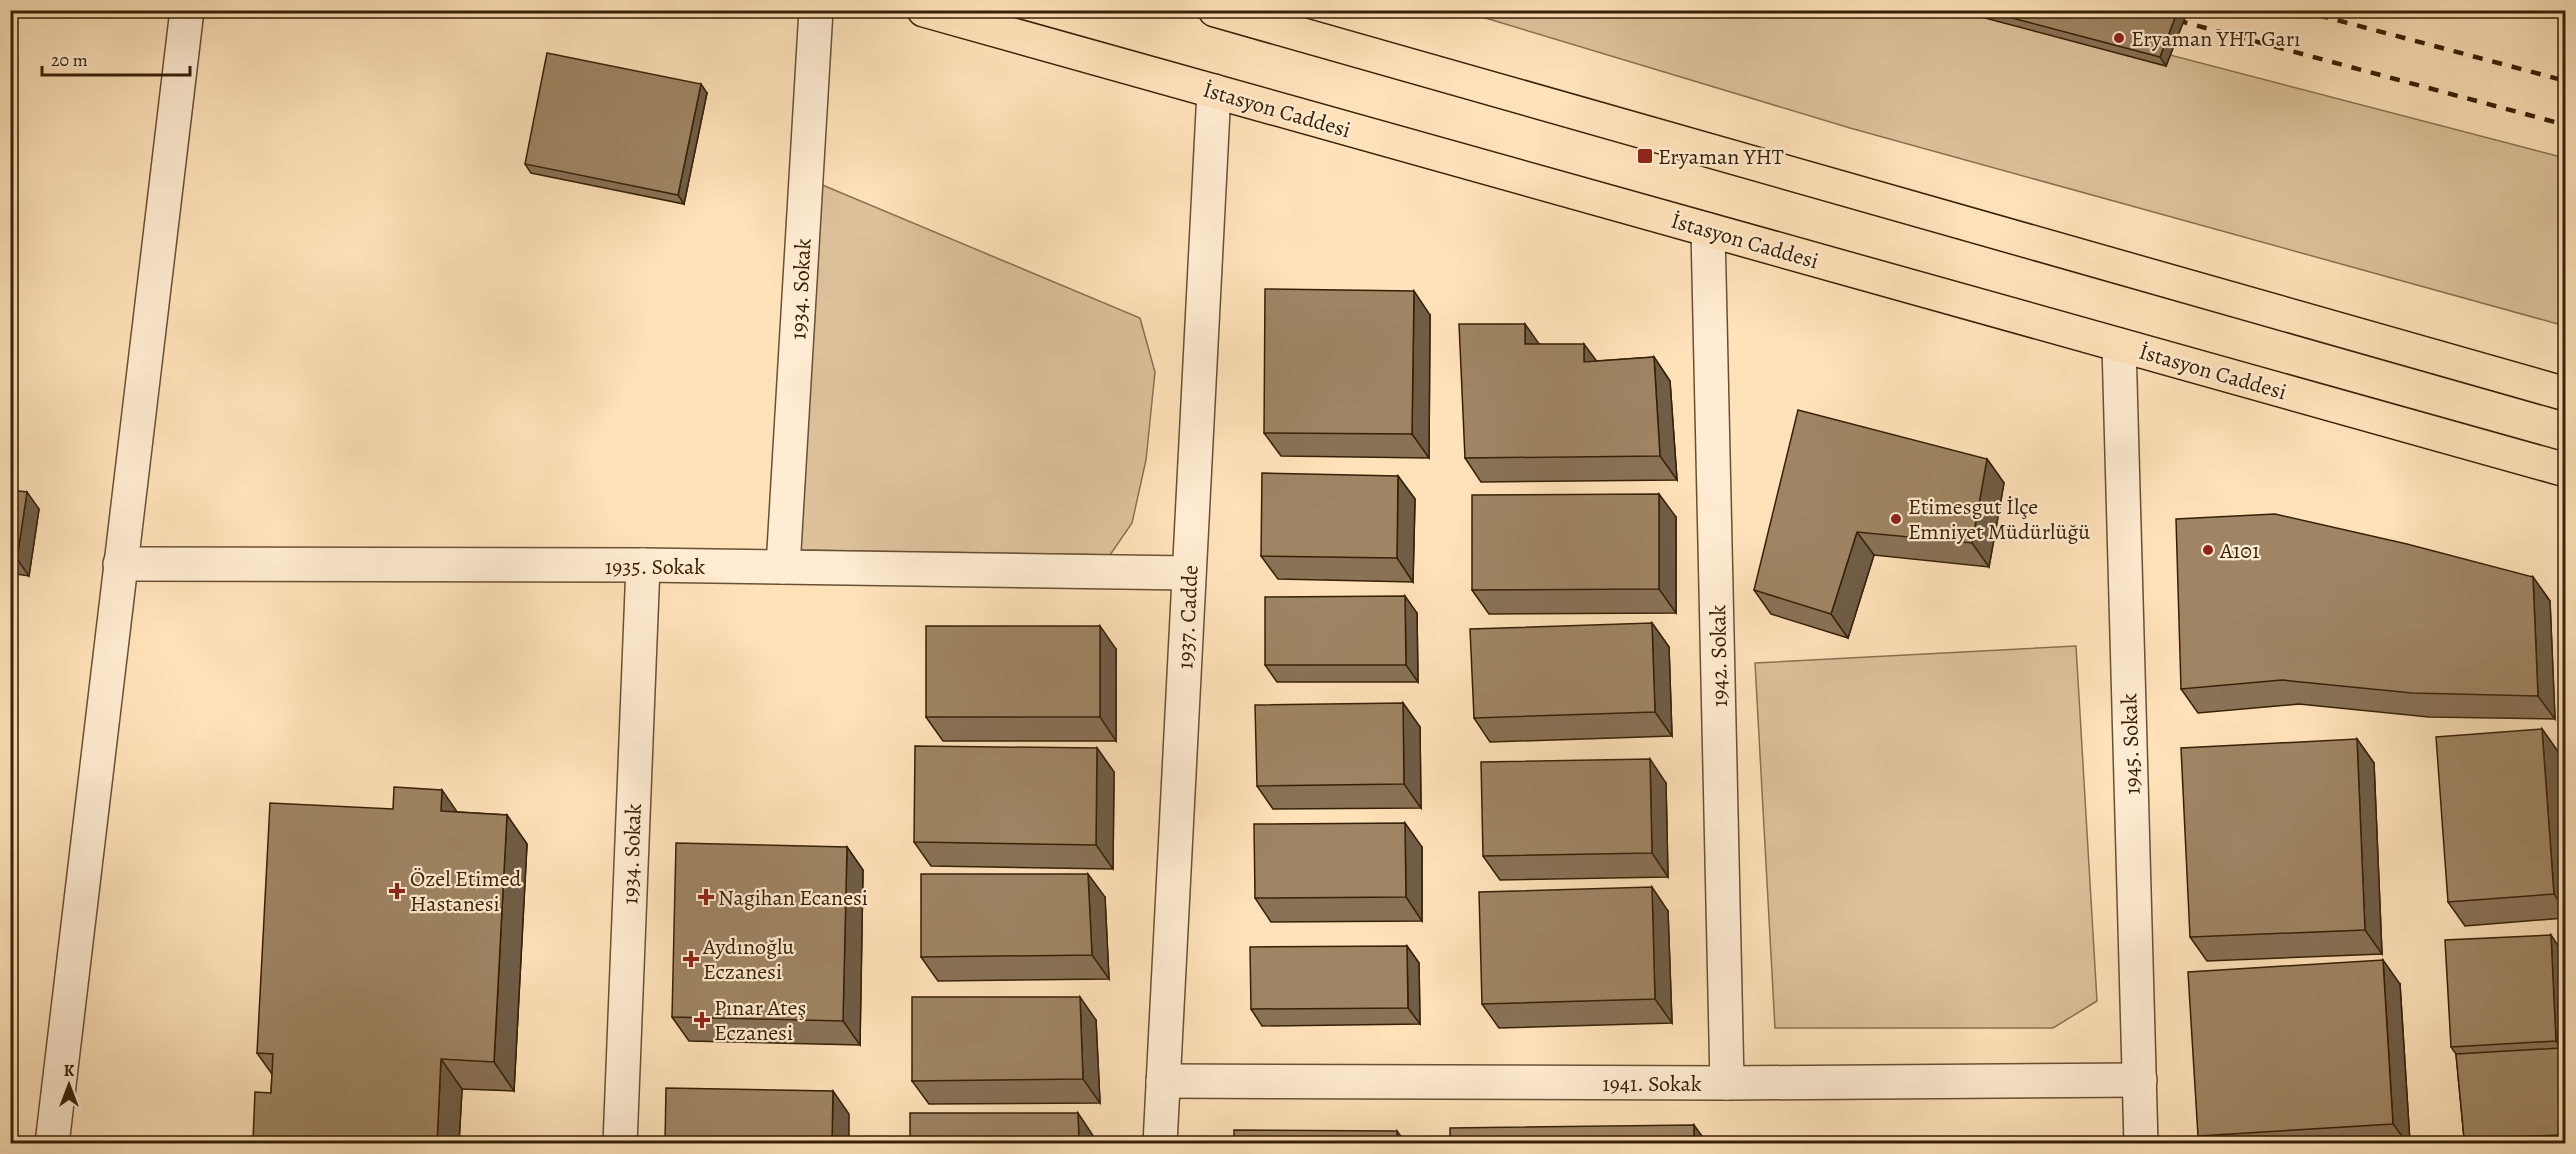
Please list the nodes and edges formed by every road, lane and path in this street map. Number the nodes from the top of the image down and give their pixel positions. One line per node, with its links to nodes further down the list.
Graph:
1 (187, 10): 10 (street)
2 (816, 10): 12 (street, 1934. Sokak)
3 (924, 10): 5 (main road, İstasyon Caddesi)
4 (1215, 10): 8 (main road)
5 (1214, 91): 6 (main road, İstasyon Caddesi); 13 (street, 1937. Cadde)
6 (1708, 230): 7 (main road, İstasyon Caddesi); 16 (street, 1942. Sokak)
7 (2119, 345): 9 (main road, İstasyon Caddesi); 14 (street, 1945. Sokak)
8 (2565, 394)
9 (2565, 470)
10 (120, 564): 11 (street, 1935. Sokak); 17 (street)
11 (643, 565): 12 (street, 1935. Sokak); 18 (street, 1934. Sokak)
12 (783, 567): 13 (street, 1935. Sokak)
13 (1190, 573): 15 (street, 1937. Cadde)
14 (2140, 1080): 16 (street, 1941. Sokak); 20 (street, 1945. Sokak)
15 (1163, 1081): 16 (street, 1941. Sokak); 19 (street, 1937. Cadde)
16 (1727, 1083)
17 (52, 1143)
18 (620, 1143)
19 (1160, 1143)
20 (2142, 1143)

